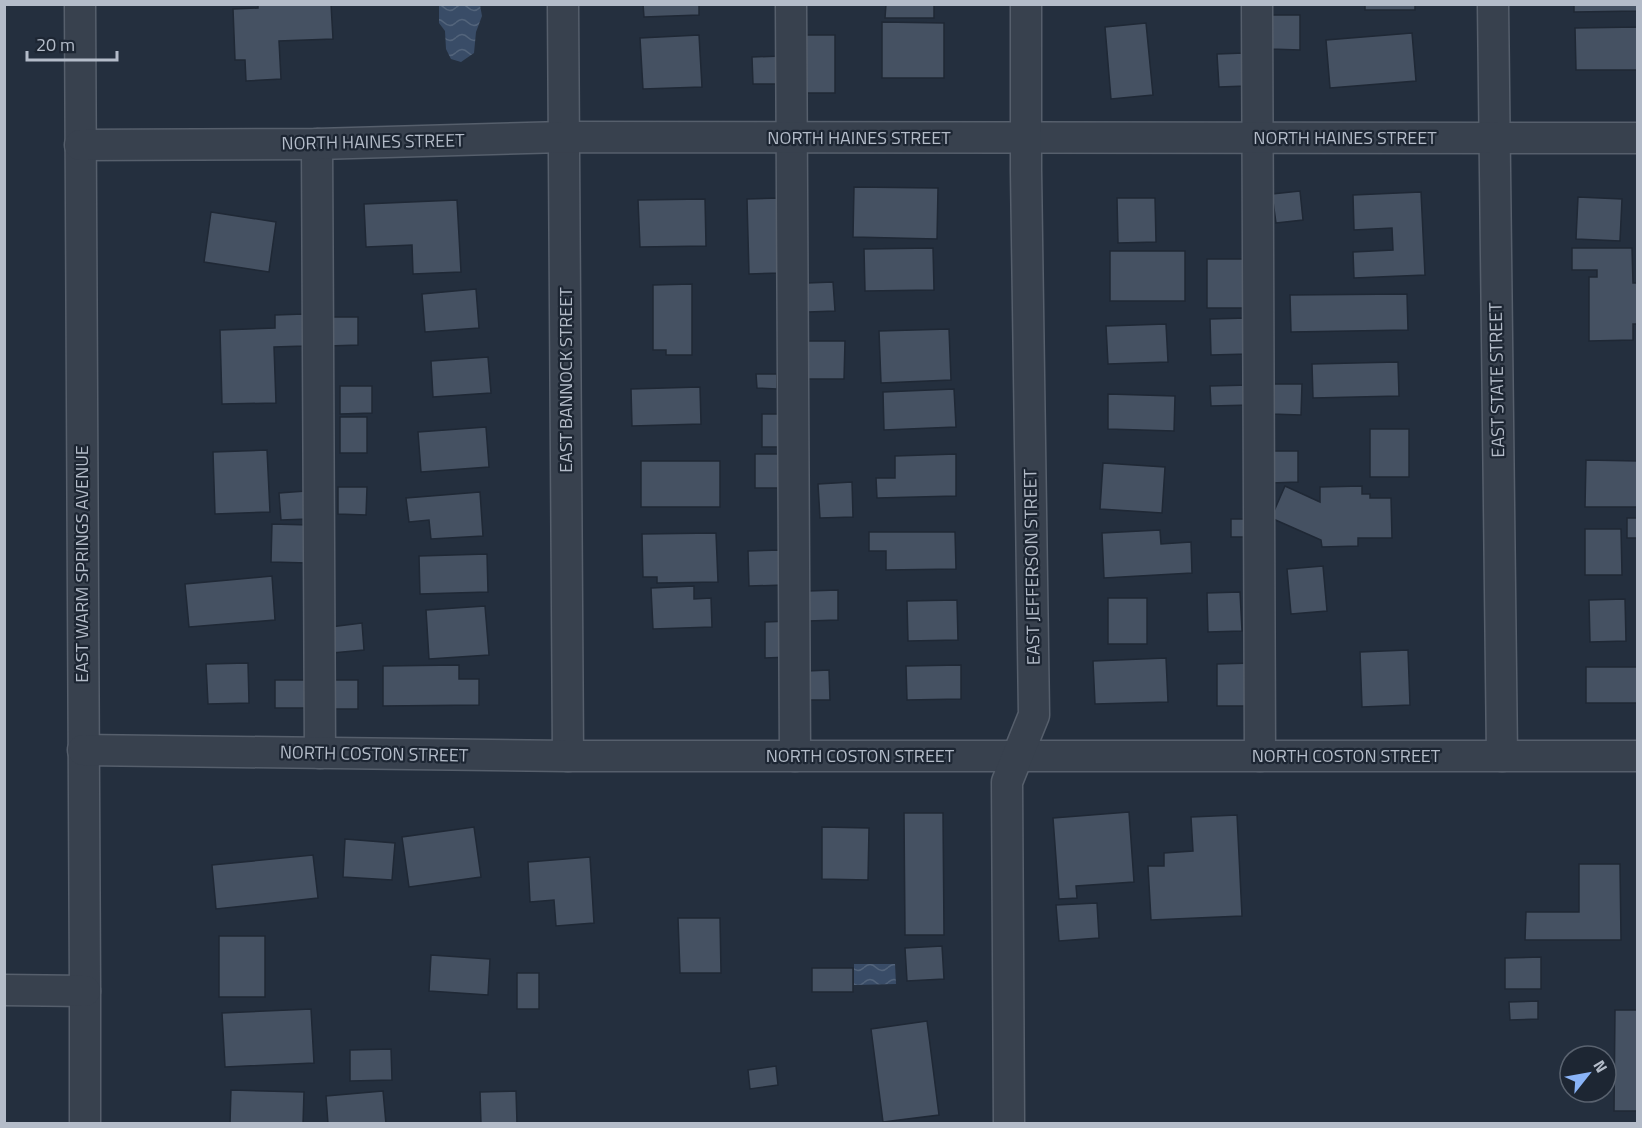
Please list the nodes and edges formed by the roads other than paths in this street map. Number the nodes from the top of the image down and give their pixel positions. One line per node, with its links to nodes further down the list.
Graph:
1 (80, 4): 14 (street, EAST WARM SPRINGS AVENUE)
2 (563, 4): 7 (street, EAST BANNOCK STREET)
3 (791, 4): 8 (street)
4 (1026, 4): 9 (street, EAST JEFFERSON STREET)
5 (1257, 4): 10 (street)
6 (1493, 4): 11 (street, EAST STATE STREET)
7 (564, 137): 8 (street, NORTH HAINES STREET); 13 (street, NORTH HAINES STREET); 17 (street, EAST BANNOCK STREET)
8 (791, 137): 9 (street, NORTH HAINES STREET); 18 (street)
9 (1026, 138): 10 (street, NORTH HAINES STREET); 19 (street, EAST JEFFERSON STREET)
10 (1257, 138): 11 (street, NORTH HAINES STREET); 20 (street)
11 (1494, 138): 12 (street, NORTH HAINES STREET); 21 (street, EAST STATE STREET)
12 (1638, 138)
13 (317, 144): 14 (street, NORTH HAINES STREET); 16 (street)
14 (80, 145): 15 (street, EAST WARM SPRINGS AVENUE)
15 (83, 750): 16 (street, NORTH COSTON STREET); 24 (street, EAST WARM SPRINGS AVENUE)
16 (320, 753): 17 (street, NORTH COSTON STREET)
17 (568, 756): 18 (street, NORTH COSTON STREET)
18 (795, 756): 19 (street, NORTH COSTON STREET)
19 (1018, 756): 20 (street, NORTH COSTON STREET); 26 (street, EAST JEFFERSON STREET)
20 (1260, 756): 21 (street, NORTH COSTON STREET)
21 (1502, 756): 22 (street, NORTH COSTON STREET)
22 (1638, 756)
23 (4, 990): 24 (street)
24 (85, 991): 25 (street, EAST WARM SPRINGS AVENUE)
25 (85, 1124)
26 (1009, 1124)

